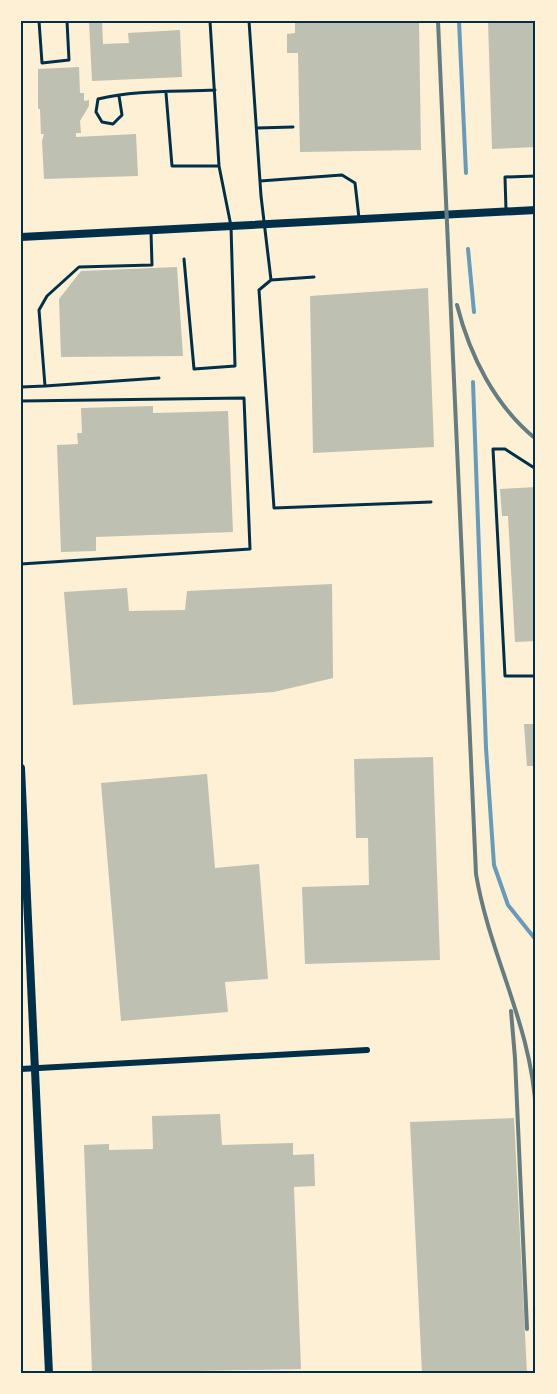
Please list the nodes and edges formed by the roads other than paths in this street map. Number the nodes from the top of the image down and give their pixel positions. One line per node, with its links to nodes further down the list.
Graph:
1 (39, 21): 2 (lane)
2 (67, 21)
3 (210, 21): 5 (lane)
4 (249, 21): 9 (lane)
5 (215, 90): 6 (lane); 10 (lane)
6 (166, 93): 7 (lane); 10 (lane)
7 (119, 96): 7 (lane)
8 (293, 127): 9 (lane)
9 (257, 128): 12 (lane)
10 (219, 166): 17 (lane)
11 (536, 176): 14 (lane)
12 (260, 181): 15 (lane); 16 (lane)
13 (536, 210): 14 (street)
14 (506, 211): 15 (street)
15 (359, 218): 16 (street)
16 (265, 223): 17 (street); 22 (lane)
17 (231, 226): 18 (street); 20 (lane)
18 (151, 231): 19 (street); 24 (lane)
19 (21, 237)
20 (184, 260)
21 (314, 277): 22 (lane)
22 (271, 280): 28 (lane)
23 (159, 378): 24 (lane)
24 (45, 386): 25 (lane)
25 (21, 387)
26 (21, 401): 29 (lane)
27 (536, 469): 30 (lane)
28 (431, 502)
29 (21, 564)
30 (536, 676)
31 (21, 768): 33 (street)
32 (367, 1050): 33 (street)
33 (34, 1068): 34 (street); 35 (street)
34 (21, 1069)
35 (49, 1373)

